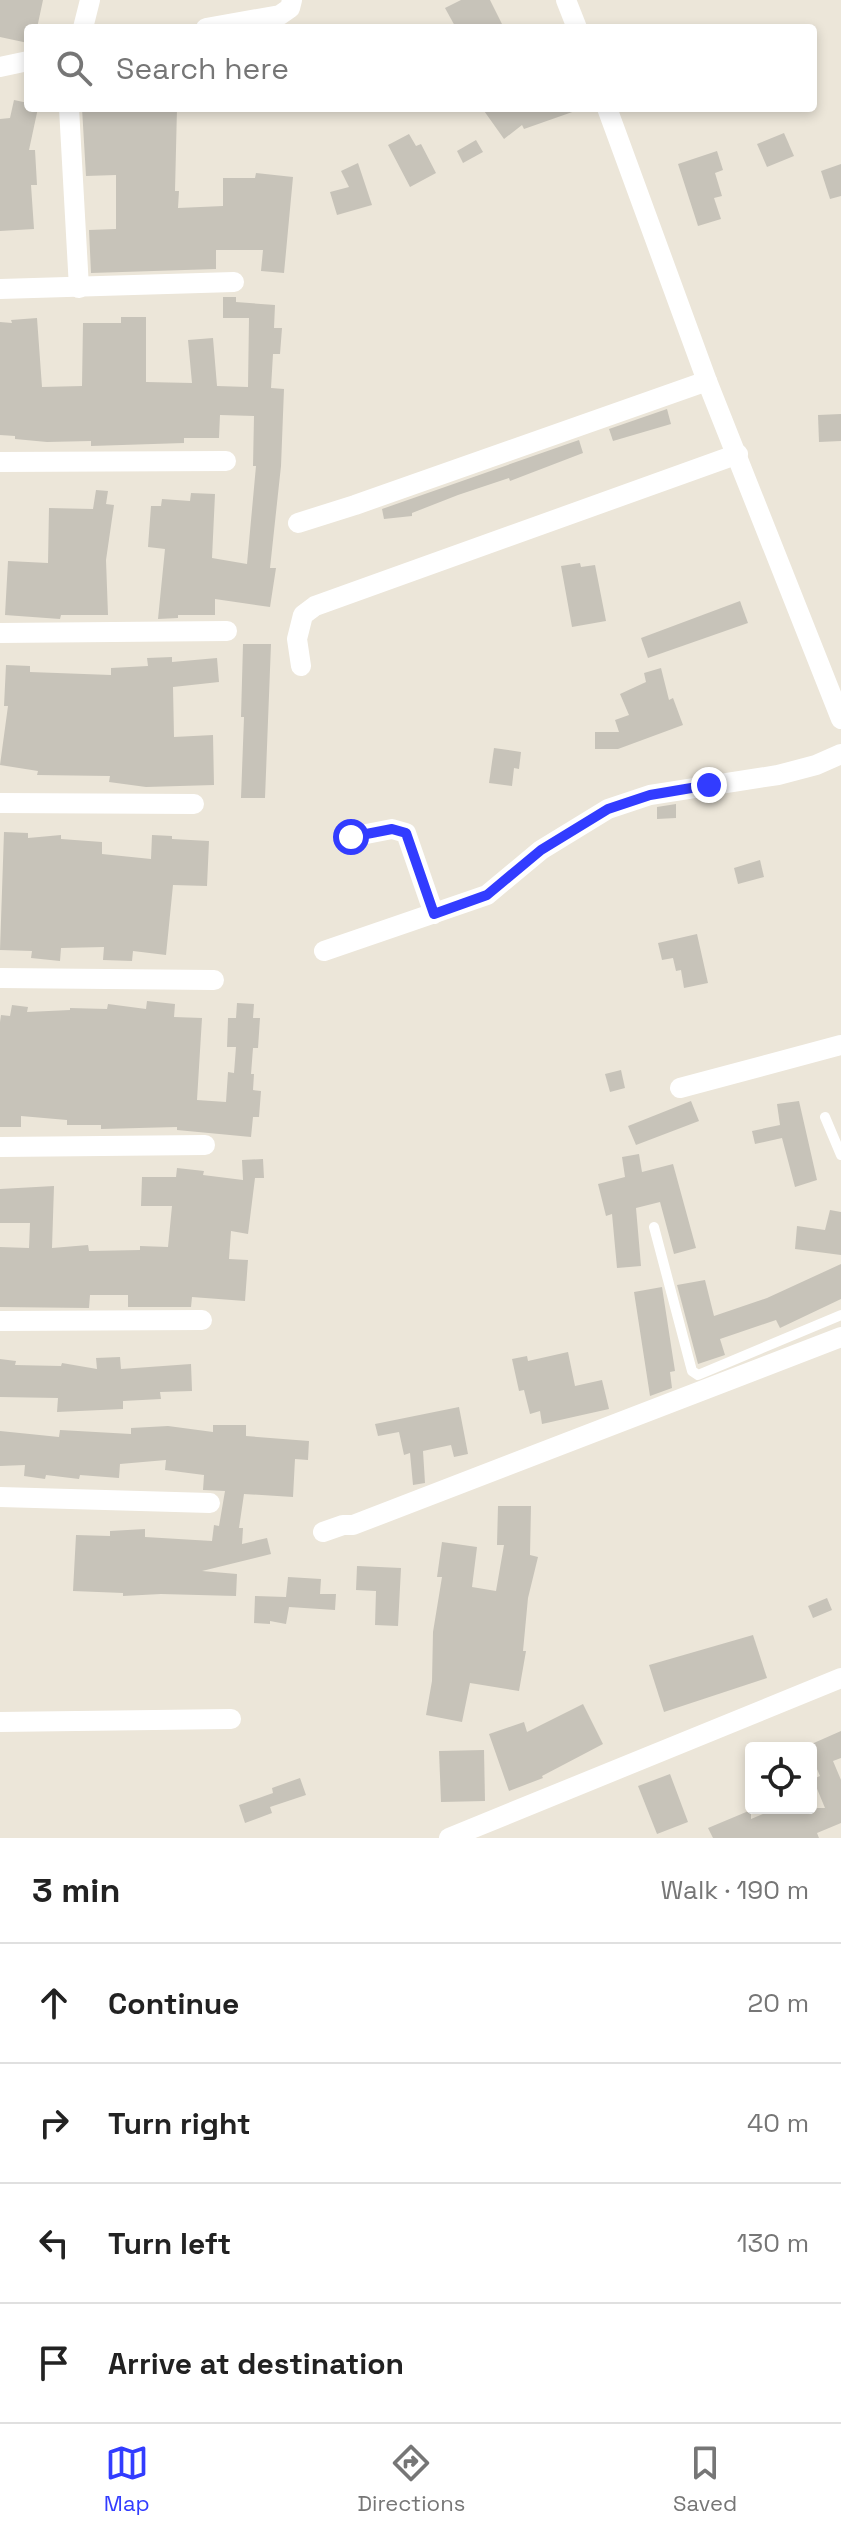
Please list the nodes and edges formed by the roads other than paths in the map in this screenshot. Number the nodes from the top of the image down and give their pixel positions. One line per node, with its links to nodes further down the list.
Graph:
1 (90, 0): 4 (street)
2 (292, 0): 5 (street)
3 (566, 0): 6 (street)
4 (84, 24)
5 (229, 24)
6 (575, 24)
7 (24, 62): 8 (street)
8 (0, 67)
9 (69, 112): 12 (street)
10 (608, 112): 14 (street)
11 (234, 282): 12 (street)
12 (79, 288): 13 (street)
13 (0, 289)
14 (707, 381): 15 (street); 18 (street)
15 (738, 454): 21 (street); 22 (street)
16 (226, 461): 17 (street)
17 (0, 462)
18 (298, 523)
19 (227, 631): 20 (street)
20 (0, 633)
21 (301, 666)
22 (841, 719)
23 (841, 754): 27 (street)
24 (0, 803): 25 (street)
25 (194, 804)
26 (351, 837): 27 (street)
27 (434, 914): 28 (street)
28 (324, 951)
29 (0, 978): 30 (street)
30 (214, 980)
31 (841, 1045): 32 (street)
32 (680, 1088)
33 (825, 1117): 36 (lane)
34 (205, 1145): 35 (street)
35 (0, 1147)
36 (841, 1155)
37 (654, 1227): 38 (lane)
38 (841, 1315)
39 (202, 1320): 40 (street)
40 (0, 1321)
41 (841, 1337): 44 (street)
42 (0, 1497): 43 (street)
43 (210, 1503)
44 (323, 1532)
45 (841, 1678): 48 (street)
46 (231, 1719): 47 (street)
47 (0, 1722)
48 (449, 1838)

